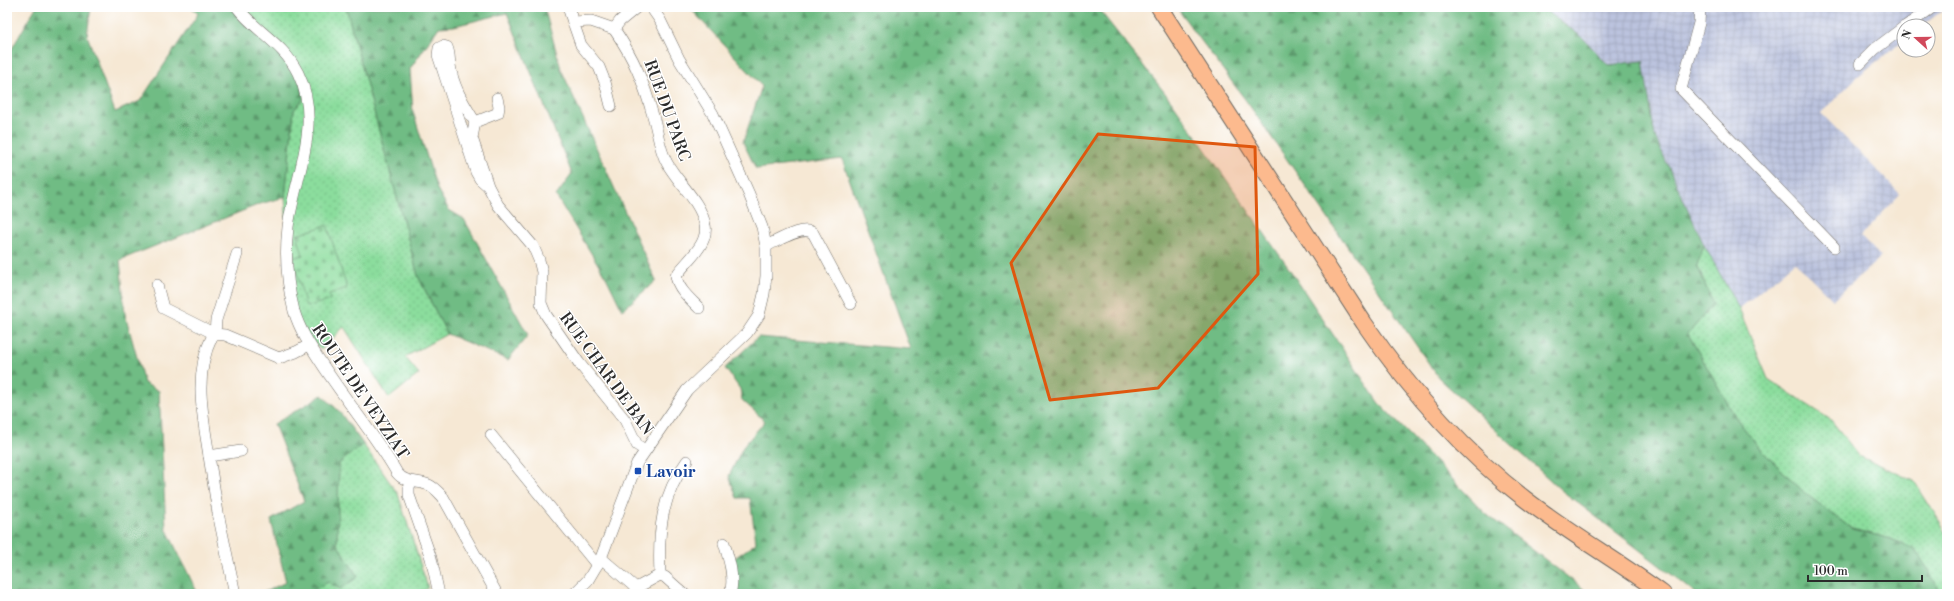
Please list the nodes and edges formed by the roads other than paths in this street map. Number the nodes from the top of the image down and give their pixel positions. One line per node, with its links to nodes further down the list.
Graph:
1 (237, 7): 25 (street, ROUTE DE VEYZIAT)
2 (568, 7): 10 (street)
3 (637, 7): 11 (street)
4 (651, 7): 18 (street)
5 (1146, 7): 42 (highway)
6 (1159, 7): 43 (highway)
7 (1700, 7): 19 (street)
8 (1933, 7): 9 (street)
9 (1918, 18)
10 (572, 22): 11 (street); 15 (street)
11 (614, 29): 23 (street, RUE DU PARC)
12 (1896, 34): 13 (street)
13 (1860, 64)
14 (497, 98): 16 (street)
15 (611, 106)
16 (474, 122): 17 (street, RUE CHAR DE BAN); 17 (street, RUE CHAR DE BAN)
17 (488, 186): 27 (street, RUE CHAR DE BAN)
18 (766, 246): 22 (street); 27 (street)
19 (1834, 247)
20 (237, 254): 24 (street)
21 (157, 285): 24 (street)
22 (851, 304)
23 (699, 308)
24 (215, 334): 25 (street); 29 (street)
25 (309, 345): 31 (street, ROUTE DE VEYZIAT)
26 (491, 435): 33 (street)
27 (645, 450): 33 (street)
28 (241, 451): 29 (street)
29 (209, 456): 36 (street)
30 (687, 461): 34 (street)
31 (409, 482): 37 (street, ROUTE DE VEYZIAT); 38 (street)
32 (724, 543): 41 (street)
33 (599, 562): 35 (street); 39 (street)
34 (660, 575): 35 (street); 40 (street)
35 (635, 591)
36 (235, 594)
37 (439, 594)
38 (497, 594)
39 (574, 594)
40 (684, 594)
41 (730, 594)
42 (1644, 594)
43 (1663, 594)

